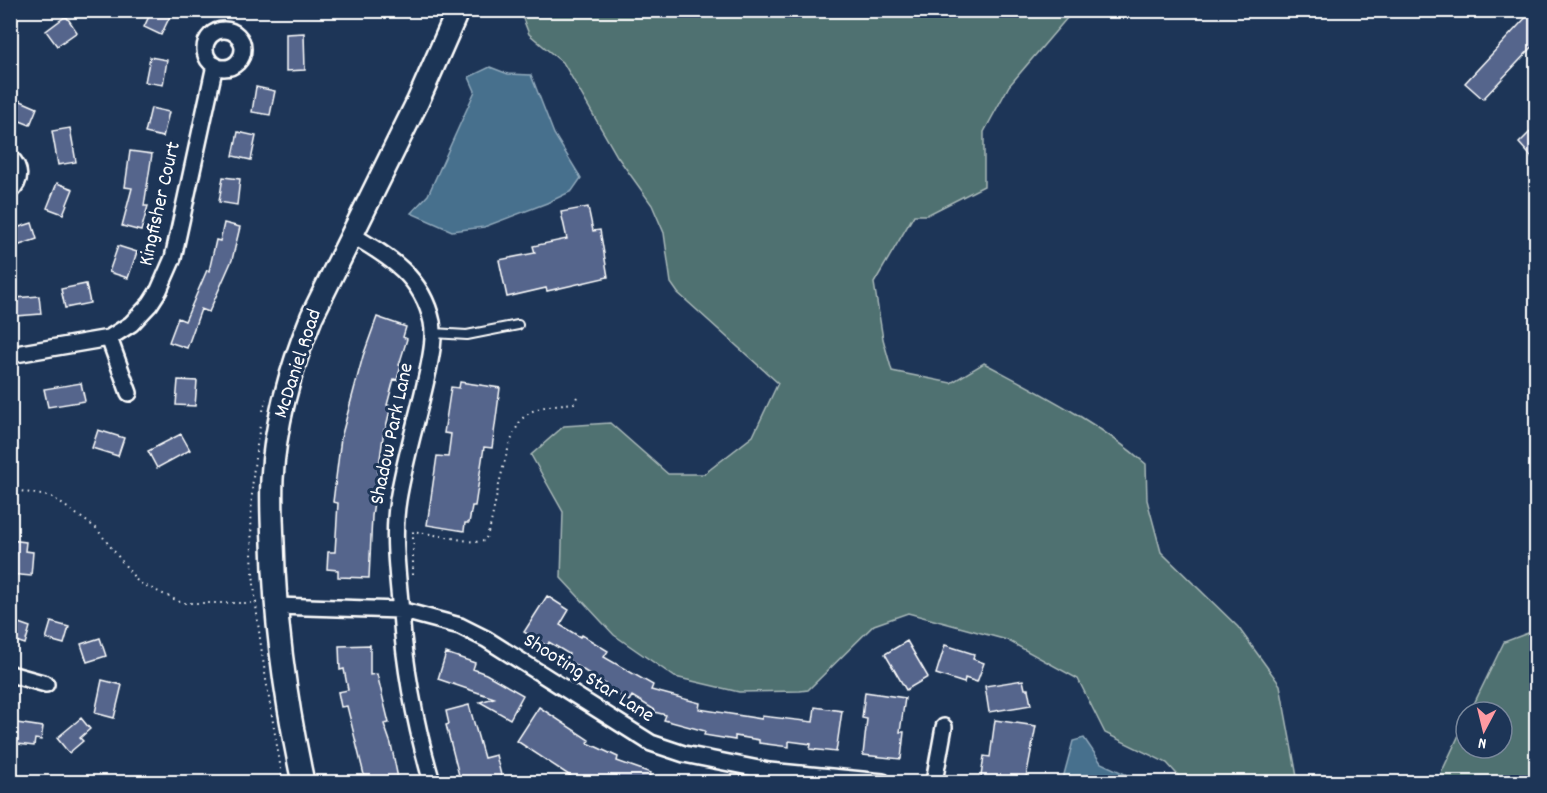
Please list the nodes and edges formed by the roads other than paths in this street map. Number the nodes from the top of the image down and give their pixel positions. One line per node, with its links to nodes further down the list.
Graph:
1 (458, 10): 5 (main road, McDaniel Road)
2 (215, 65): 8 (street, Kingfisher Court)
3 (10, 157): 4 (street)
4 (10, 191)
5 (352, 235): 7 (street, Shadow Park Lane); 11 (main road, McDaniel Road)
6 (518, 325): 7 (lane)
7 (433, 333): 12 (street, Shadow Park Lane)
8 (109, 338): 9 (street, Kingfisher Court); 10 (street)
9 (10, 355)
10 (129, 393)
11 (267, 604): 12 (street, Shooting Star Lane); 17 (main road, McDaniel Road)
12 (400, 610): 16 (street, Shooting Star Lane); 18 (street, Shadow Park Lane)
13 (10, 674): 14 (street)
14 (46, 684)
15 (944, 728): 20 (street)
16 (768, 777): 19 (street, Shooting Star Lane)
17 (303, 783)
18 (432, 783)
19 (883, 783)
20 (934, 783)

